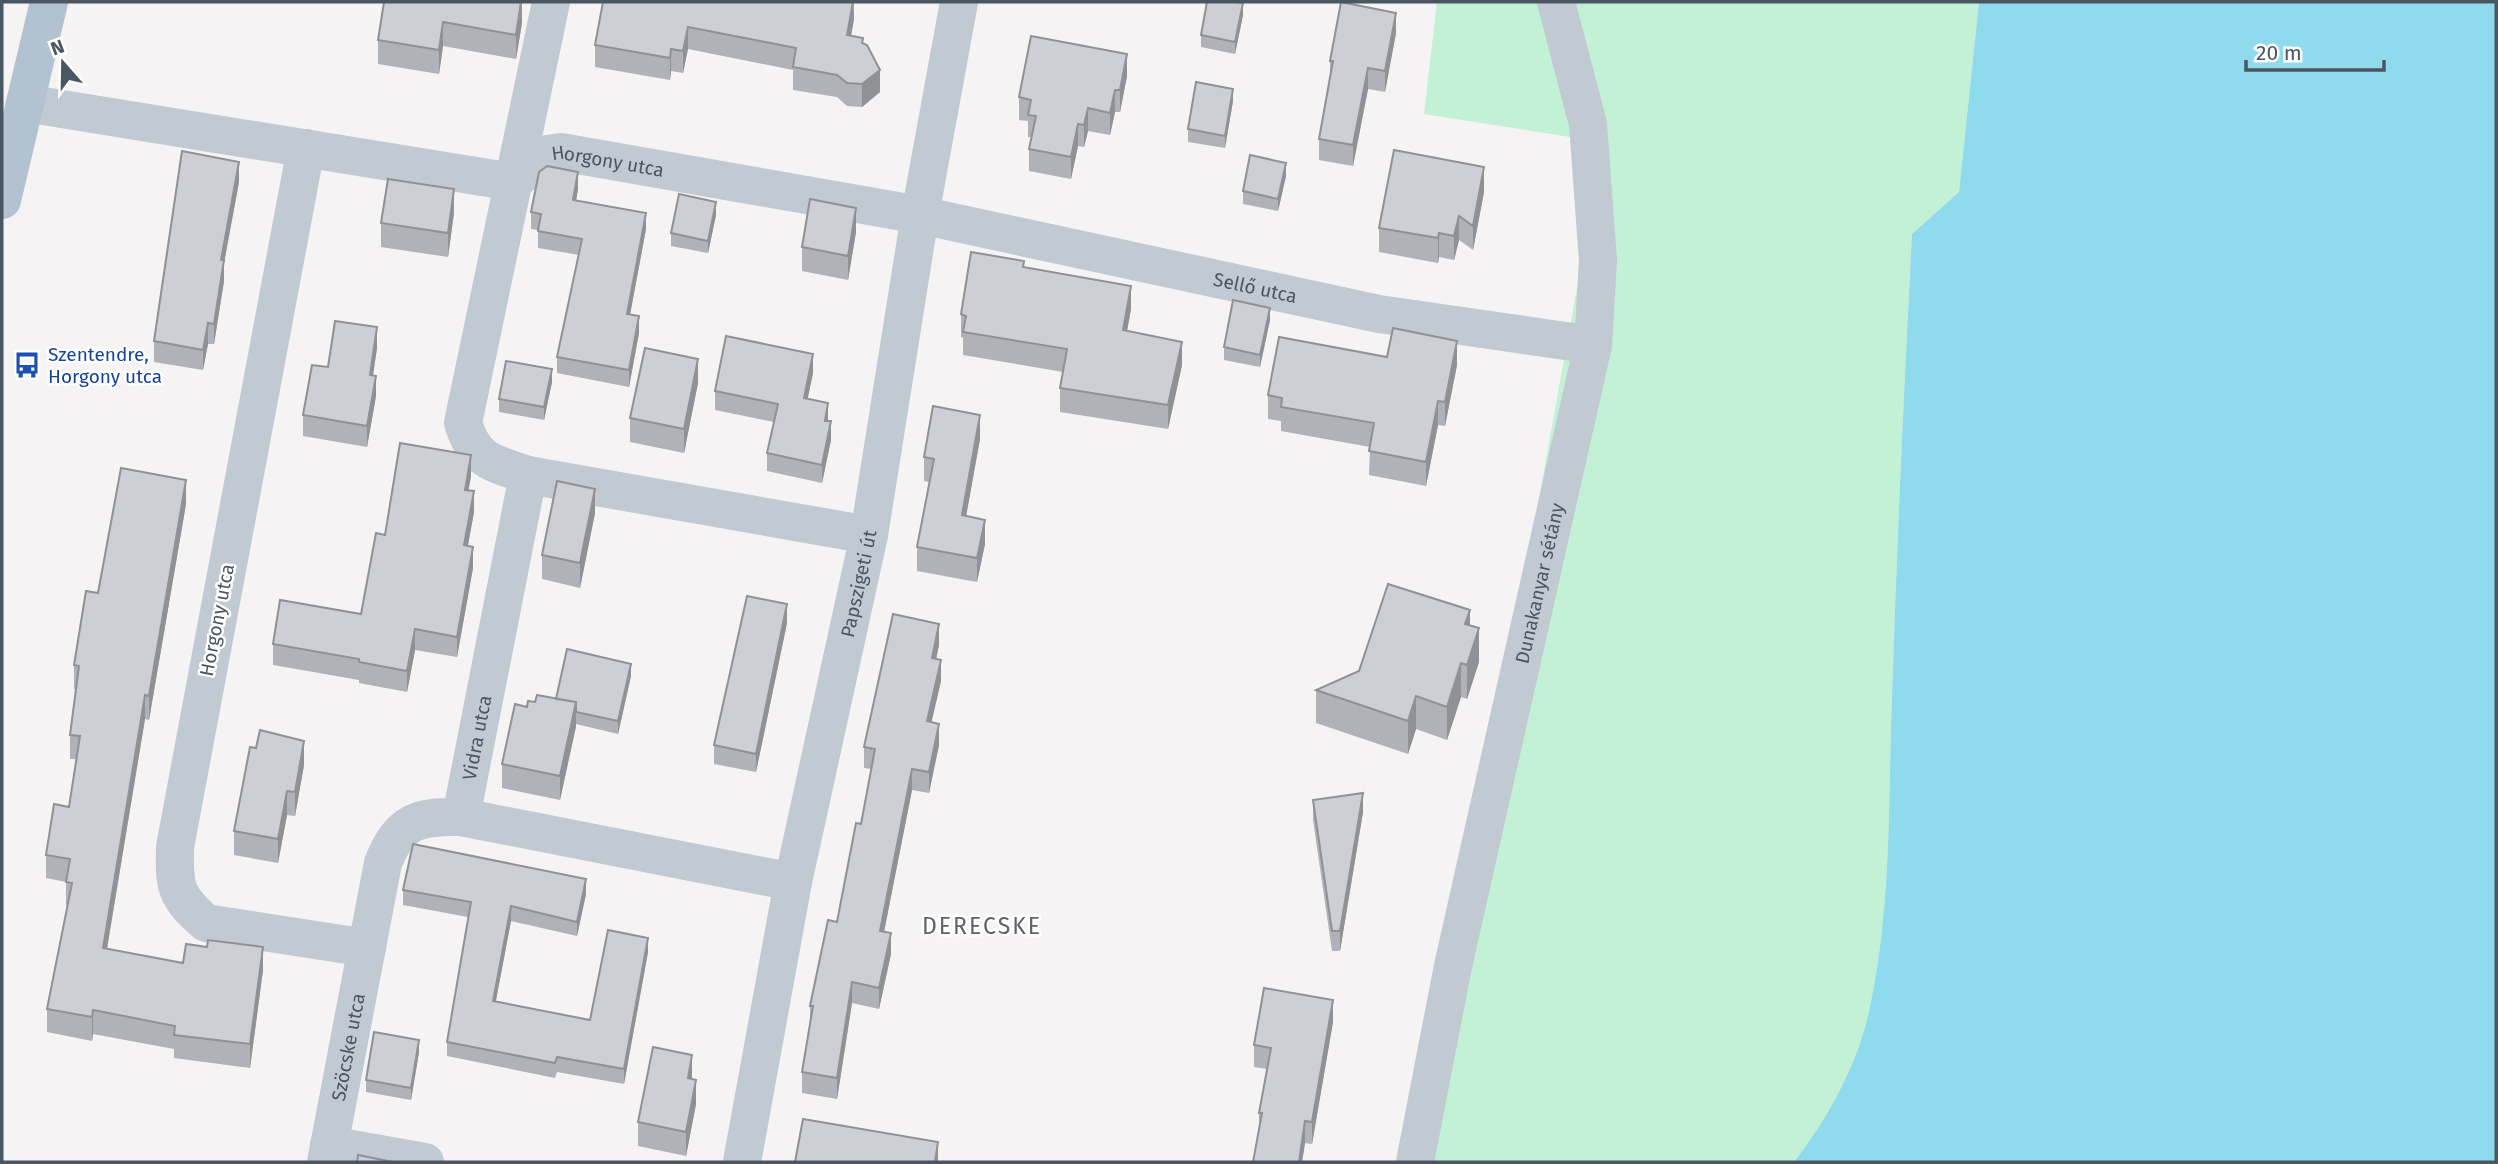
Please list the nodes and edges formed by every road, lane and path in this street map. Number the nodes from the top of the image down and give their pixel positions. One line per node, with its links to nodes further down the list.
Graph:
1 (49, 2): 5 (main road)
2 (551, 2): 7 (street)
3 (959, 2): 9 (street, Papszigeti út)
4 (1556, 2): 10 (street, Dunakanyar sétány)
5 (25, 103): 6 (street); 8 (main road)
6 (306, 148): 7 (street); 15 (street, Horgony utca)
7 (513, 182): 9 (street, Horgony utca); 11 (street)
8 (2, 200)
9 (920, 215): 10 (street, Sellő utca); 12 (street, Papszigeti út)
10 (1593, 345): 19 (street, Dunakanyar sétány)
11 (528, 475): 12 (street); 13 (street, Vidra utca)
12 (869, 536): 14 (street, Papszigeti út)
13 (461, 817): 14 (street); 15 (street)
14 (793, 882): 18 (street, Papszigeti út)
15 (366, 947): 16 (street, Szöcske utca)
16 (328, 1153): 17 (street, Szöcske utca)
17 (425, 1162)
18 (743, 1162)
19 (1415, 1162)

